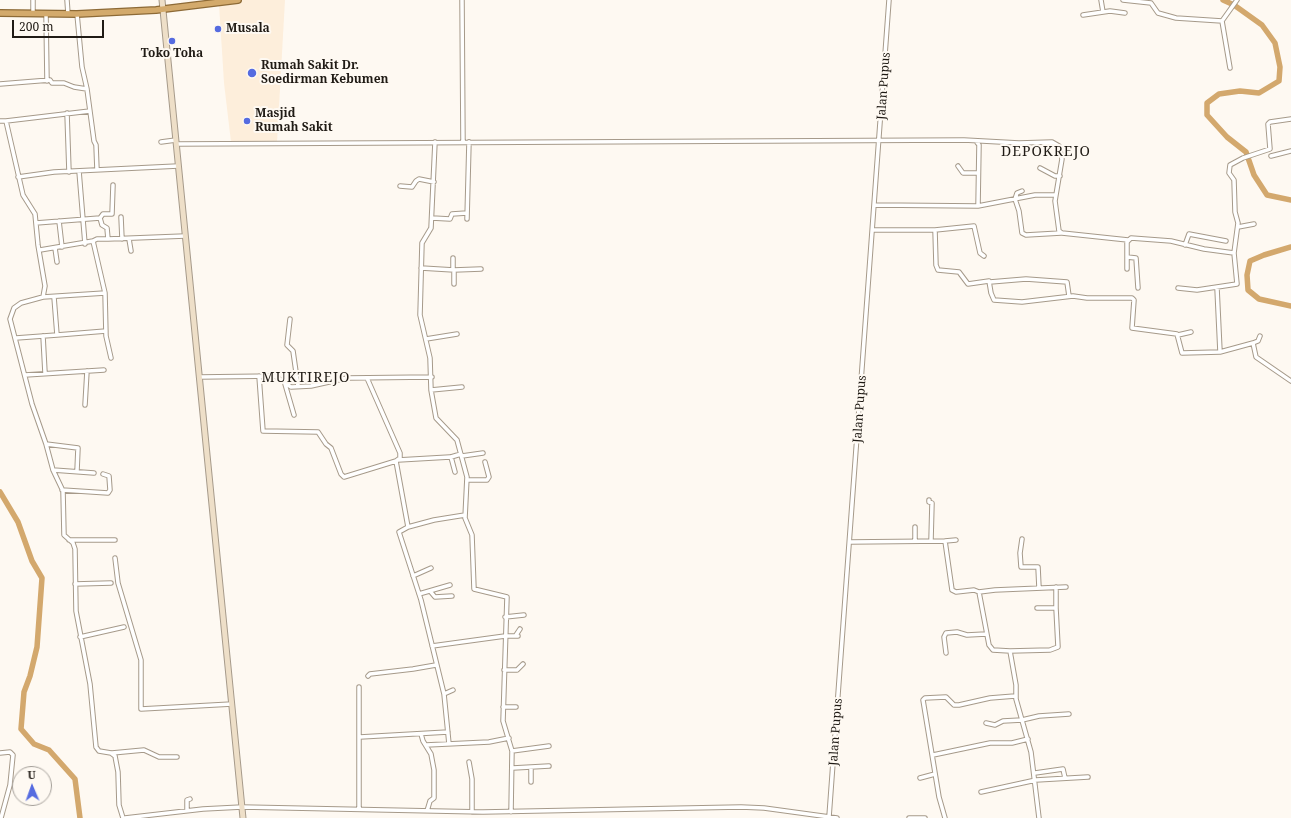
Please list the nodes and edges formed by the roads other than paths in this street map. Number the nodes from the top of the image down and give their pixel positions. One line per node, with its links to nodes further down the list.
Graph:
1 (33, 0): 12 (street)
2 (67, 0): 16 (street)
3 (162, 0): 10 (main road)
4 (238, 0): 10 (highway)
5 (462, 0): 34 (street)
6 (889, 0): 30 (street, Jalan Pupus)
7 (1101, 0): 13 (street)
8 (1123, 0): 19 (street)
9 (1237, 0): 19 (street)
10 (163, 9): 17 (highway); 32 (main road)
11 (0, 12): 12 (highway)
12 (33, 12): 15 (highway)
13 (1103, 12): 14 (street); 18 (street)
14 (1125, 13)
15 (46, 14): 16 (highway); 21 (street)
16 (68, 14): 17 (highway)
17 (77, 14): 23 (street)
18 (1083, 15)
19 (1222, 21): 20 (street)
20 (1230, 68)
21 (47, 80): 22 (street); 23 (street)
22 (0, 84)
23 (87, 89): 24 (street)
24 (90, 111): 25 (street); 41 (street)
25 (67, 113): 28 (street); 43 (street)
26 (1291, 119): 64 (street)
27 (0, 121): 28 (street)
28 (6, 121): 45 (street)
29 (976, 140): 30 (street); 44 (street); 46 (street)
30 (880, 141): 35 (street); 53 (street, Jalan Pupus)
31 (160, 142): 32 (street)
32 (176, 142): 33 (street); 38 (main road)
33 (435, 142): 34 (street); 47 (street)
34 (463, 142): 35 (street)
35 (469, 142): 55 (street)
36 (1291, 151): 37 (street)
37 (1271, 156)
38 (178, 166): 41 (street); 68 (main road)
39 (958, 166): 44 (street)
40 (1040, 168): 46 (street)
41 (97, 170): 42 (street)
42 (79, 171): 43 (street); 59 (street)
43 (69, 172): 45 (street)
44 (977, 173): 54 (street)
45 (18, 176): 62 (street)
46 (1060, 176): 51 (street)
47 (434, 182): 49 (street); 58 (street)
48 (113, 184): 57 (street)
49 (400, 186)
50 (1022, 191): 52 (street)
51 (1056, 195): 52 (street); 67 (street)
52 (1015, 199): 54 (street); 67 (street)
53 (876, 205): 54 (street); 65 (street, Jalan Pupus)
54 (978, 206)
55 (467, 213): 58 (street); 60 (street)
56 (121, 217): 70 (street)
57 (98, 218): 59 (street); 69 (street)
58 (432, 218): 86 (street)
59 (82, 219): 61 (street); 75 (street)
60 (467, 219)
61 (59, 221): 62 (street); 77 (street)
62 (36, 223): 79 (street)
63 (1254, 224): 64 (street)
64 (1238, 228): 81 (street)
65 (873, 230): 66 (street); 151 (street, Jalan Pupus)
66 (935, 230): 82 (street); 90 (street)
67 (1062, 233): 72 (street)
68 (185, 236): 71 (street); 117 (main road)
69 (108, 239): 70 (street); 74 (street)
70 (122, 239): 71 (street)
71 (129, 239): 80 (street)
72 (1128, 240): 76 (street); 83 (street)
73 (1226, 241): 76 (street)
74 (93, 242): 75 (street); 95 (street)
75 (86, 244): 77 (street)
76 (1184, 245): 81 (street)
77 (62, 247): 78 (street)
78 (55, 248): 79 (street); 85 (street)
79 (40, 250): 97 (street)
80 (131, 250)
81 (1234, 253): 94 (street)
82 (984, 256)
83 (1127, 257): 88 (street); 92 (street)
84 (453, 258): 89 (street)
85 (57, 262)
86 (422, 268): 89 (street); 108 (street)
87 (482, 269): 89 (street)
88 (1127, 269)
89 (454, 270): 91 (street)
90 (990, 282): 96 (street); 96 (street)
91 (454, 284)
92 (1138, 288)
93 (1178, 288): 94 (street)
94 (1217, 288): 110 (street)
95 (105, 293): 98 (street); 100 (street)
96 (1068, 296): 104 (street)
97 (43, 297): 98 (street); 107 (street)
98 (54, 297): 103 (street)
99 (290, 319): 122 (street)
100 (106, 331): 103 (street); 111 (street)
101 (1192, 332): 104 (street)
102 (457, 334): 108 (street)
103 (56, 335): 105 (street)
104 (1178, 335): 110 (street)
105 (43, 336): 107 (street); 114 (street)
106 (1260, 336): 109 (street)
107 (16, 338): 115 (street)
108 (426, 339): 118 (street)
109 (1253, 343): 110 (street); 120 (street)
110 (1220, 352)
111 (111, 358)
112 (104, 370): 113 (street)
113 (87, 371): 114 (street); 125 (street)
114 (46, 374): 115 (street)
115 (25, 375): 127 (street)
116 (259, 376): 117 (street); 121 (street); 131 (street)
117 (200, 377): 185 (main road)
118 (432, 377): 119 (street); 124 (street)
119 (367, 378): 122 (street); 131 (street)
120 (1291, 381)
121 (284, 383): 122 (street); 126 (street)
122 (298, 386)
123 (462, 387): 124 (street)
124 (431, 390): 129 (street)
125 (85, 406)
126 (294, 415)
127 (46, 444): 133 (street); 134 (street)
128 (483, 453): 129 (street)
129 (461, 455): 130 (street); 138 (street)
130 (450, 457): 131 (street); 135 (street)
131 (397, 461): 142 (street)
132 (485, 462): 138 (street)
133 (53, 470): 134 (street); 139 (street)
134 (77, 471): 136 (street)
135 (455, 472)
136 (94, 473)
137 (103, 474): 139 (street)
138 (467, 480): 141 (street)
139 (62, 490): 145 (street)
140 (929, 500): 147 (street)
141 (465, 515): 142 (street); 168 (street)
142 (408, 527): 154 (street)
143 (915, 527): 149 (street)
144 (1022, 539): 160 (street)
145 (69, 540): 146 (street); 156 (street)
146 (115, 540)
147 (931, 540): 149 (street); 150 (street)
148 (956, 540): 150 (street)
149 (915, 541): 151 (street)
150 (945, 541): 162 (street)
151 (850, 542): 224 (street, Jalan Pupus)
152 (115, 558): 185 (street)
153 (431, 568): 154 (street)
154 (413, 576): 163 (street)
155 (111, 583): 156 (street)
156 (74, 584): 173 (street)
157 (450, 585): 161 (street)
158 (1056, 587): 159 (street); 160 (street); 166 (street)
159 (1066, 587)
160 (1039, 588): 162 (street)
161 (430, 592): 163 (street); 164 (street)
162 (979, 592): 171 (street)
163 (419, 594): 174 (street)
164 (452, 596)
165 (1037, 608): 166 (street)
166 (1056, 608): 175 (street)
167 (524, 615): 168 (street)
168 (505, 617): 172 (street)
169 (124, 627): 173 (street)
170 (520, 629): 172 (street)
171 (986, 634): 175 (street); 176 (street)
172 (505, 636): 174 (street); 179 (street)
173 (80, 637): 201 (street)
174 (432, 646): 178 (street)
175 (1010, 651): 184 (street)
176 (946, 653)
177 (523, 664): 179 (street)
178 (436, 665): 180 (street); 183 (street)
179 (504, 670): 186 (street)
180 (368, 676)
181 (359, 687): 193 (street)
182 (453, 690): 183 (street)
183 (444, 694): 191 (street)
184 (1015, 696): 189 (street); 202 (street)
185 (232, 704): 217 (main road)
186 (503, 707): 187 (street); 194 (street)
187 (516, 707)
188 (1069, 714): 189 (street)
189 (1022, 720): 190 (street); 195 (street)
190 (986, 723)
191 (448, 732): 192 (street); 196 (street)
192 (421, 734): 193 (street); 197 (street)
193 (360, 738): 218 (street)
194 (509, 738): 196 (street); 199 (street)
195 (1028, 739): 202 (street); 208 (street)
196 (449, 744): 197 (street)
197 (426, 745): 220 (street)
198 (549, 746): 199 (street)
199 (512, 751): 207 (street)
200 (0, 753): 225 (street)
201 (111, 753): 203 (street); 226 (street)
202 (933, 755): 209 (street)
203 (177, 757)
204 (469, 762): 221 (street)
205 (549, 766): 206 (street)
206 (531, 767): 207 (street); 214 (street)
207 (513, 768): 223 (street)
208 (1035, 773): 212 (street); 213 (street)
209 (935, 774): 211 (street); 232 (street)
210 (1088, 777): 212 (street)
211 (920, 778)
212 (1065, 778): 213 (street)
213 (1036, 780): 215 (street); 233 (street)
214 (531, 782)
215 (981, 792)
216 (190, 799): 219 (street)
217 (242, 807): 218 (street); 219 (street); 227 (main road)
218 (359, 809): 220 (street)
219 (187, 810): 226 (street)
220 (427, 811): 221 (street)
221 (472, 812): 222 (street)
222 (483, 812): 223 (street); 228 (street)
223 (511, 812): 224 (street)
224 (829, 817): 229 (street)
225 (0, 818)
226 (124, 818)
227 (243, 818)
228 (483, 818)
229 (837, 818)
230 (909, 818): 231 (street)
231 (924, 818)
232 (945, 818)
233 (1039, 818)

